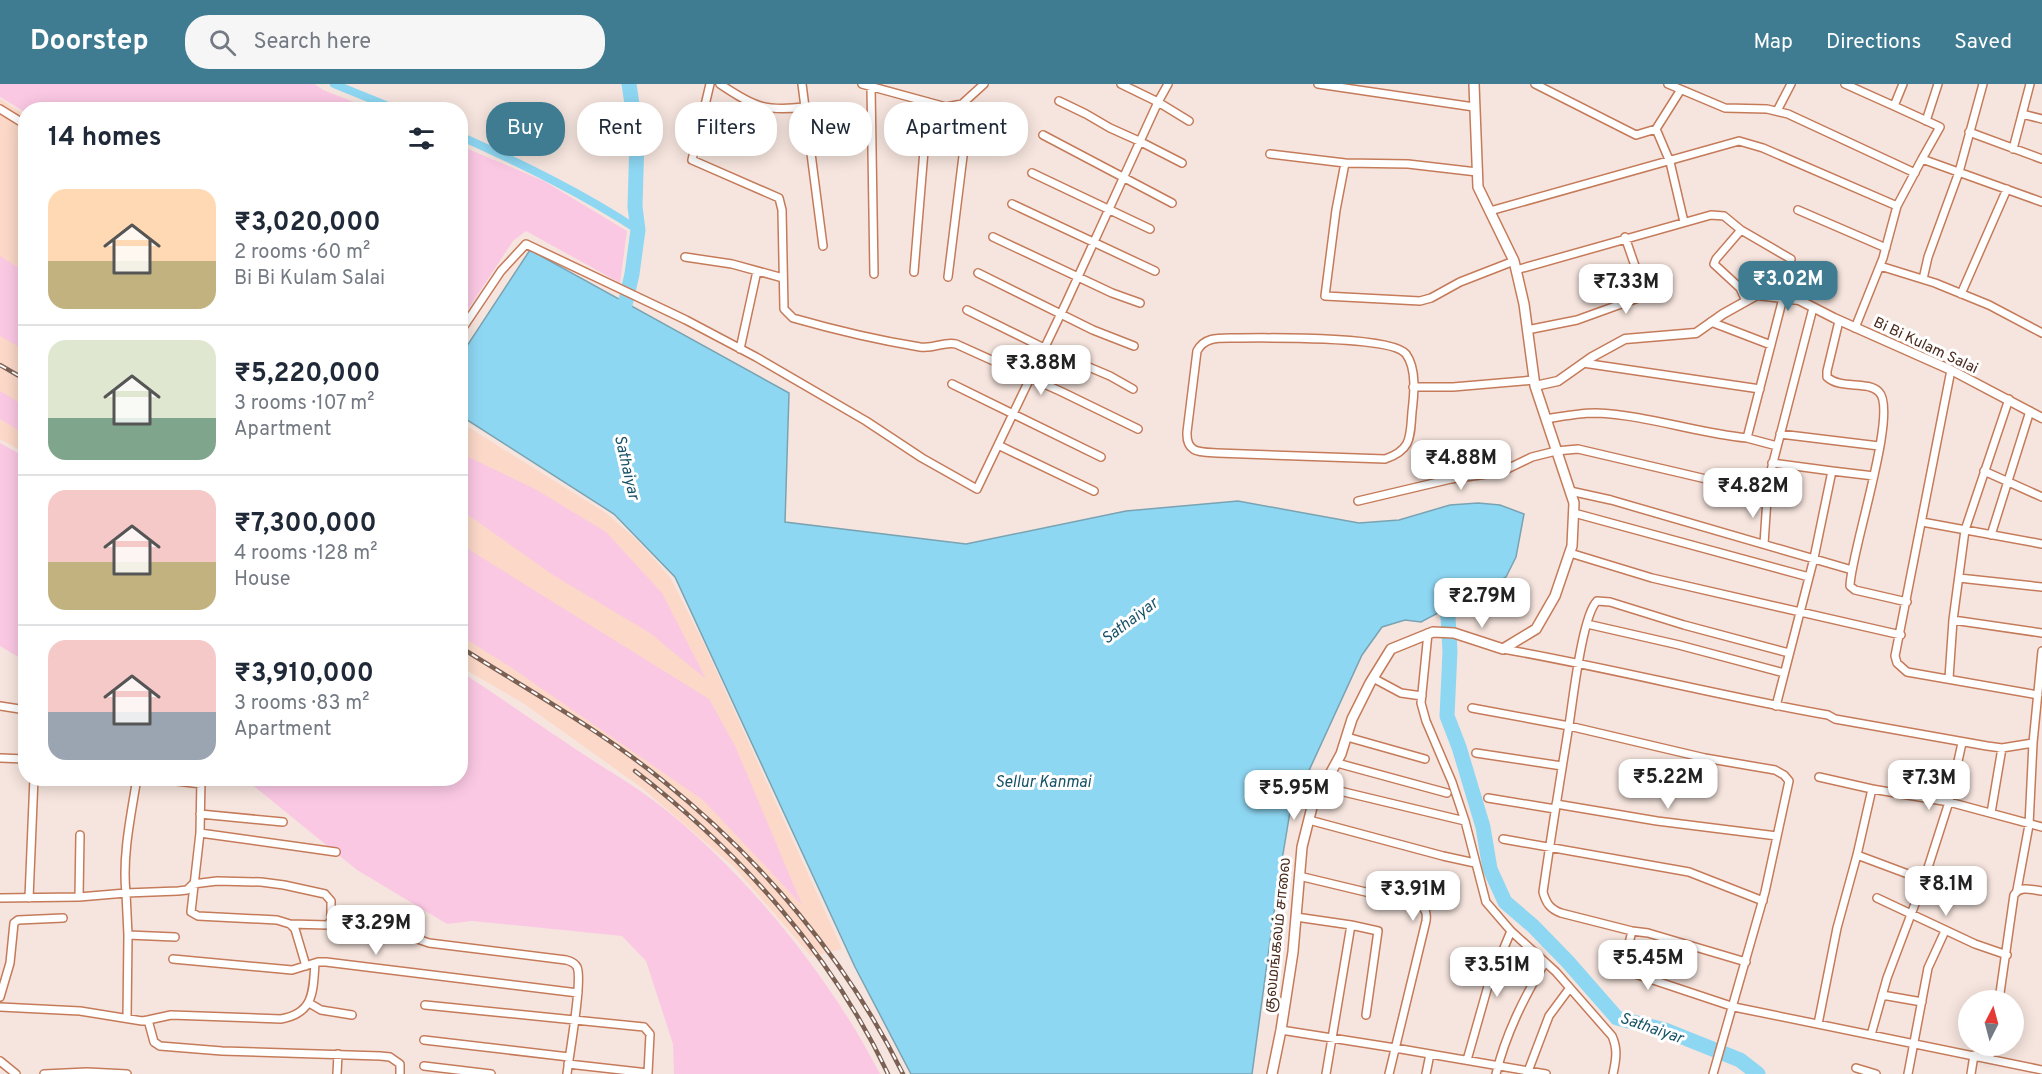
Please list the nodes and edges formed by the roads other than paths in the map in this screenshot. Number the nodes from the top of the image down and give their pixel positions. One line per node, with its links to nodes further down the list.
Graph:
1 (710, 84): 82 (street)
2 (720, 84): 28 (street)
3 (802, 84): 22 (street)
4 (862, 84): 18 (street)
5 (984, 84): 24 (street)
6 (1121, 84): 25 (street)
7 (1168, 84): 25 (street)
8 (1318, 84): 19 (street)
9 (1474, 84): 27 (main road)
10 (1535, 84): 36 (street)
11 (1668, 84): 20 (street)
12 (1791, 84): 30 (street)
13 (1845, 84): 26 (street)
14 (1903, 84): 26 (street)
15 (1938, 84): 35 (street)
16 (1983, 84): 37 (street)
17 (2030, 84): 31 (street)
18 (871, 87): 23 (street); 79 (street)
19 (1373, 88): 27 (street)
20 (1680, 91): 30 (street); 36 (street)
21 (1059, 101): 39 (street)
22 (804, 102)
23 (928, 102)
24 (964, 102)
25 (1158, 102): 34 (street); 39 (street)
26 (1894, 106): 35 (street)
27 (1474, 107): 50 (main road)
28 (789, 108)
29 (0, 109): 32 (street)
30 (1777, 111): 53 (street)
31 (2022, 114): 33 (street); 40 (street)
32 (18, 119)
33 (2042, 119)
34 (1189, 121)
35 (1926, 121): 45 (street)
36 (1656, 129): 47 (street)
37 (1970, 132): 40 (street); 51 (street)
38 (1043, 135): 54 (street)
39 (1139, 141): 48 (street); 54 (street)
40 (2013, 149): 46 (street)
41 (1270, 154): 49 (street)
42 (811, 156): 69 (street)
43 (924, 156): 77 (street)
44 (963, 156): 81 (street)
45 (1922, 159): 51 (street); 53 (street)
46 (2042, 159)
47 (1670, 162): 59 (street); 62 (street); 63 (street)
48 (1182, 163)
49 (1345, 163): 50 (street); 73 (street)
50 (1477, 172): 62 (main road)
51 (1959, 172): 55 (street); 83 (street)
52 (1032, 173): 61 (street)
53 (1915, 173): 59 (street)
54 (1124, 176): 57 (street); 61 (street)
55 (2007, 189): 56 (street); 84 (street)
56 (2042, 202)
57 (1172, 203)
58 (1012, 204): 68 (street)
59 (1897, 206): 70 (street)
60 (1798, 210): 70 (street)
61 (1108, 211): 64 (street); 68 (street)
62 (1490, 211): 73 (main road)
63 (1684, 222): 65 (street); 67 (street)
64 (1150, 229)
65 (1741, 230): 72 (street); 86 (street)
66 (993, 237): 80 (street)
67 (1626, 237): 73 (street); 95 (street)
68 (1093, 243): 76 (street); 80 (street)
69 (823, 246)
70 (1886, 248): 74 (street)
71 (685, 257): 75 (street)
72 (1791, 259)
73 (1515, 265): 95 (main road)
74 (1880, 266): 83 (street); 94 (street)
75 (757, 271): 82 (street); 100 (street)
76 (1155, 271)
77 (914, 272)
78 (978, 273): 90 (street)
79 (874, 274)
80 (1078, 276): 87 (street); 90 (street)
81 (948, 277)
82 (783, 278): 103 (street)
83 (1923, 279): 84 (street)
84 (1961, 294): 96 (street)
85 (1784, 298): 86 (street, Bi Bi Kulam Salai); 88 (street, Bi Bi Kulam Salai); 97 (street)
86 (1746, 301): 93 (street, Bi Bi Kulam Salai)
87 (1140, 303)
88 (1813, 308): 92 (street, Bi Bi Kulam Salai); 115 (street)
89 (967, 310): 99 (street)
90 (1061, 313): 98 (street); 99 (street)
91 (468, 320): 100 (street)
92 (1839, 321): 94 (street, Bi Bi Kulam Salai); 119 (street)
93 (1711, 322): 97 (street); 101 (street, Bi Bi Kulam Salai)
94 (1855, 328): 102 (street, Bi Bi Kulam Salai)
95 (1527, 330): 104 (main road)
96 (2042, 333)
97 (1771, 345): 108 (street)
98 (1134, 346)
99 (1044, 348): 103 (street); 107 (street)
100 (741, 349): 117 (street)
101 (1583, 363): 104 (street, Bi Bi Kulam Salai); 108 (street)
102 (1951, 370): 109 (street, Bi Bi Kulam Salai); 133 (street)
103 (1031, 378): 111 (street); 114 (street)
104 (1534, 383): 106 (street); 113 (main road)
105 (952, 384): 111 (street)
106 (1413, 387): 106 (street)
107 (1133, 388)
108 (1760, 389): 116 (street)
109 (2009, 399): 110 (street, Bi Bi Kulam Salai); 124 (street)
110 (2030, 411): 112 (street, Bi Bi Kulam Salai); 126 (street)
111 (1012, 414): 117 (street); 121 (street)
112 (2042, 418)
113 (1546, 419): 116 (street); 120 (main road)
114 (1138, 429)
115 (1780, 434): 118 (street); 119 (street)
116 (1747, 438): 118 (street)
117 (998, 445): 128 (street)
118 (1777, 446): 122 (street)
119 (1879, 446): 125 (street)
120 (1556, 450): 127 (street); 129 (main road); 131 (street)
121 (1101, 457)
122 (1772, 463): 123 (street); 127 (street)
123 (1832, 471): 125 (street); 139 (street)
124 (1984, 471): 126 (street); 134 (street)
125 (1874, 476): 140 (street)
126 (2008, 482): 130 (street); 135 (street)
127 (1760, 490): 136 (street)
128 (1094, 491)
129 (1570, 491): 132 (main road); 136 (street)
130 (2042, 497)
131 (1358, 501)
132 (1574, 513): 138 (main road); 141 (street)
133 (1922, 522): 134 (street); 144 (street)
134 (1965, 530): 135 (street); 142 (street)
135 (1991, 535): 137 (street)
136 (1764, 544): 139 (street)
137 (2042, 544)
138 (1570, 553): 145 (street); 151 (main road)
139 (1814, 558): 140 (street); 141 (street)
140 (1852, 570): 144 (street)
141 (1809, 577): 145 (street)
142 (1959, 578): 143 (street); 146 (street)
143 (2042, 587)
144 (1907, 602): 150 (street)
145 (1800, 612): 150 (street); 153 (street)
146 (1953, 620): 149 (street); 157 (street)
147 (1587, 624): 153 (street); 154 (street); 155 (street)
148 (1431, 632): 151 (main road, குலமங்கலம் சாலை); 156 (main road, குலமங்கலம் சாலை); 160 (street)
149 (2042, 633)
150 (1901, 635): 157 (street)
151 (1503, 650): 154 (street)
152 (2042, 651): 158 (street)
153 (1789, 653): 155 (street)
154 (1578, 663): 162 (street); 166 (street)
155 (1784, 673): 162 (street)
156 (1373, 678): 160 (street); 167 (main road, குலமங்கலம் சாலை)
157 (1948, 678): 159 (street)
158 (2041, 679): 159 (street)
159 (2038, 695): 165 (street)
160 (1422, 696): 192 (street)
161 (0, 706): 164 (street)
162 (1776, 706): 168 (street)
163 (1472, 708): 166 (street)
164 (18, 709)
165 (2039, 720): 169 (street)
166 (1569, 726): 178 (street); 198 (street)
167 (1347, 737): 174 (street); 177 (main road, குலமங்கலம் சாலை)
168 (1962, 743): 170 (street); 187 (street)
169 (2033, 743): 170 (street); 175 (street)
170 (2002, 748): 189 (street)
171 (1476, 753): 178 (street)
172 (0, 758): 173 (street)
173 (18, 759)
174 (1425, 759)
175 (2032, 760): 176 (street); 194 (street)
176 (2042, 761)
177 (1337, 762): 183 (main road, குலமங்கலம் சாலை); 185 (street)
178 (1562, 766): 188 (street)
179 (1819, 777): 184 (street)
180 (34, 786): 212 (street)
181 (136, 786): 209 (street)
182 (201, 786): 190 (street)
183 (1323, 787): 191 (main road, குலமங்கலம் சாலை); 192 (street)
184 (1872, 789): 187 (street); 202 (street)
185 (1447, 793)
186 (1488, 798): 188 (street)
187 (1949, 802): 189 (street); 205 (street)
188 (1556, 807): 198 (street); 200 (street)
189 (1991, 813): 194 (street)
190 (200, 814): 193 (street); 196 (street)
191 (1308, 820): 203 (street); 204 (main road, குலமங்கலம் சாலை)
192 (1465, 821): 203 (street)
193 (283, 822)
194 (2029, 825): 195 (street); 207 (street)
195 (2042, 827)
196 (200, 833): 201 (street); 206 (street)
197 (80, 835): 210 (street)
198 (1777, 836): 214 (street)
199 (1503, 839): 200 (street)
200 (1550, 847): 214 (street); 222 (street)
201 (336, 852)
202 (1857, 855): 205 (street); 247 (street)
203 (1475, 863): 221 (street)
204 (1299, 876): 217 (main road, குலமங்கலம் சாலை); 253 (street)
205 (1924, 880): 215 (street)
206 (193, 884): 209 (street); 216 (street); 219 (street)
207 (2017, 891): 208 (street); 226 (street)
208 (2042, 891)
209 (126, 893): 210 (street); 224 (street)
210 (80, 897): 212 (street)
211 (0, 898): 212 (street)
212 (29, 898)
213 (1877, 898): 215 (street)
214 (1763, 901): 229 (street)
215 (1911, 915): 223 (street); 235 (street)
216 (333, 917): 219 (street); 234 (street)
217 (1296, 917): 220 (street); 248 (main road, குலமங்கலம் சாலை)
218 (63, 918): 236 (street)
219 (290, 924): 231 (street)
220 (1351, 925): 243 (street); 250 (street)
221 (1511, 931): 228 (street); 261 (street)
222 (1632, 931): 229 (street); 241 (street)
223 (1945, 931): 226 (street); 237 (street)
224 (128, 935): 225 (street); 244 (street)
225 (175, 937)
226 (2007, 955): 233 (street)
227 (173, 959): 231 (street)
228 (1545, 962): 232 (street); 263 (street)
229 (1746, 962): 241 (street)
230 (315, 963): 231 (street); 234 (street); 238 (street)
231 (306, 966)
232 (1569, 989): 267 (street); 283 (street)
233 (2001, 990)
234 (578, 993): 246 (street)
235 (1882, 995): 237 (street); 249 (street)
236 (0, 997)
237 (1922, 1002): 252 (street)
238 (309, 1003): 242 (street); 245 (street)
239 (424, 1005): 246 (street)
240 (0, 1007): 244 (street)
241 (1734, 1007): 247 (street); 284 (street)
242 (352, 1015)
243 (1366, 1015)
244 (127, 1018): 245 (street)
245 (148, 1020): 255 (street)
246 (574, 1020): 260 (street); 276 (street)
247 (1818, 1024): 249 (street)
248 (1281, 1030): 250 (street); 277 (main road, குலமங்கலம் சாலை)
249 (1871, 1035): 252 (street)
250 (1333, 1038): 253 (street); 278 (street)
251 (424, 1040): 260 (street)
252 (1915, 1043): 254 (street); 286 (street)
253 (1395, 1048): 256 (street); 279 (street)
254 (1958, 1052)
255 (338, 1054): 272 (street); 273 (street)
256 (1430, 1054): 261 (street); 280 (street)
257 (1974, 1056): 287 (street)
258 (1979, 1056): 259 (street)
259 (1990, 1058): 266 (street)
260 (569, 1060): 275 (street); 276 (street)
261 (1467, 1060): 263 (street)
262 (0, 1061): 269 (street)
263 (1498, 1065): 267 (street); 281 (street)
264 (424, 1066): 274 (street)
265 (1856, 1068): 285 (street)
266 (2042, 1070)
267 (1528, 1072): 282 (street)
268 (87, 1073): 270 (street); 271 (street)
269 (16, 1074)
270 (44, 1074)
271 (127, 1074)
272 (337, 1074)
273 (400, 1074)
274 (491, 1074)
275 (567, 1074)
276 (648, 1074)
277 (1272, 1074)
278 (1326, 1074)
279 (1389, 1074)
280 (1426, 1074)
281 (1496, 1074)
282 (1546, 1074)
283 (1613, 1074)
284 (1713, 1074)
285 (1876, 1074)
286 (1908, 1074)
287 (1971, 1074)

